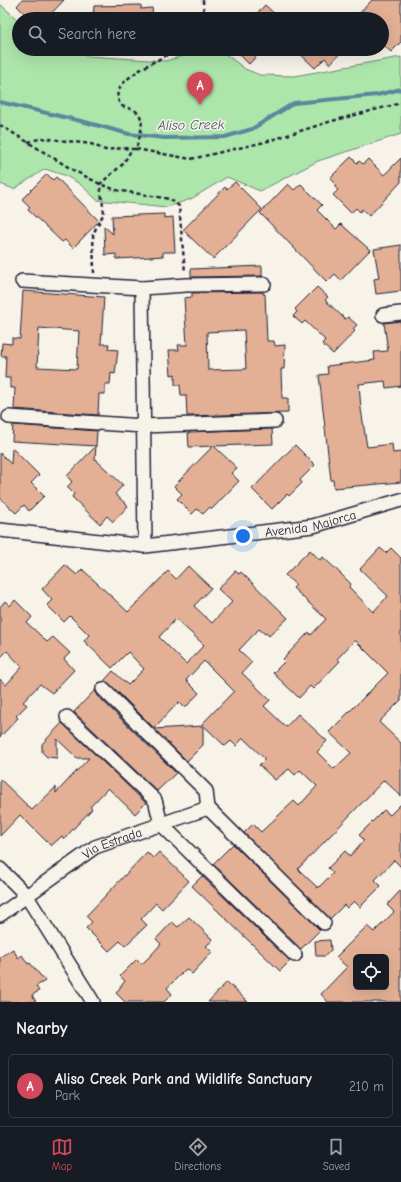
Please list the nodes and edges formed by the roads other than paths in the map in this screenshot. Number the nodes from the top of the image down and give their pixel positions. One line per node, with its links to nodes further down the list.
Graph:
1 (22, 281): 3 (street)
2 (264, 284): 3 (street)
3 (142, 288): 8 (street)
4 (401, 313): 5 (street)
5 (383, 315)
6 (10, 417): 8 (street)
7 (275, 421): 8 (street)
8 (143, 426): 11 (street)
9 (401, 500): 11 (street, Avenida Majorca)
10 (0, 530): 11 (street, Avenida Majorca)
11 (146, 546)
12 (102, 689): 14 (street)
13 (67, 716): 15 (street)
14 (208, 808): 15 (street, Via Estrada); 19 (street)
15 (161, 824): 17 (street, Via Estrada); 20 (street)
16 (0, 870): 17 (street)
17 (26, 895): 18 (street, Via Estrada); 21 (street)
18 (0, 915)
19 (324, 923)
20 (294, 955)
21 (93, 1002)

